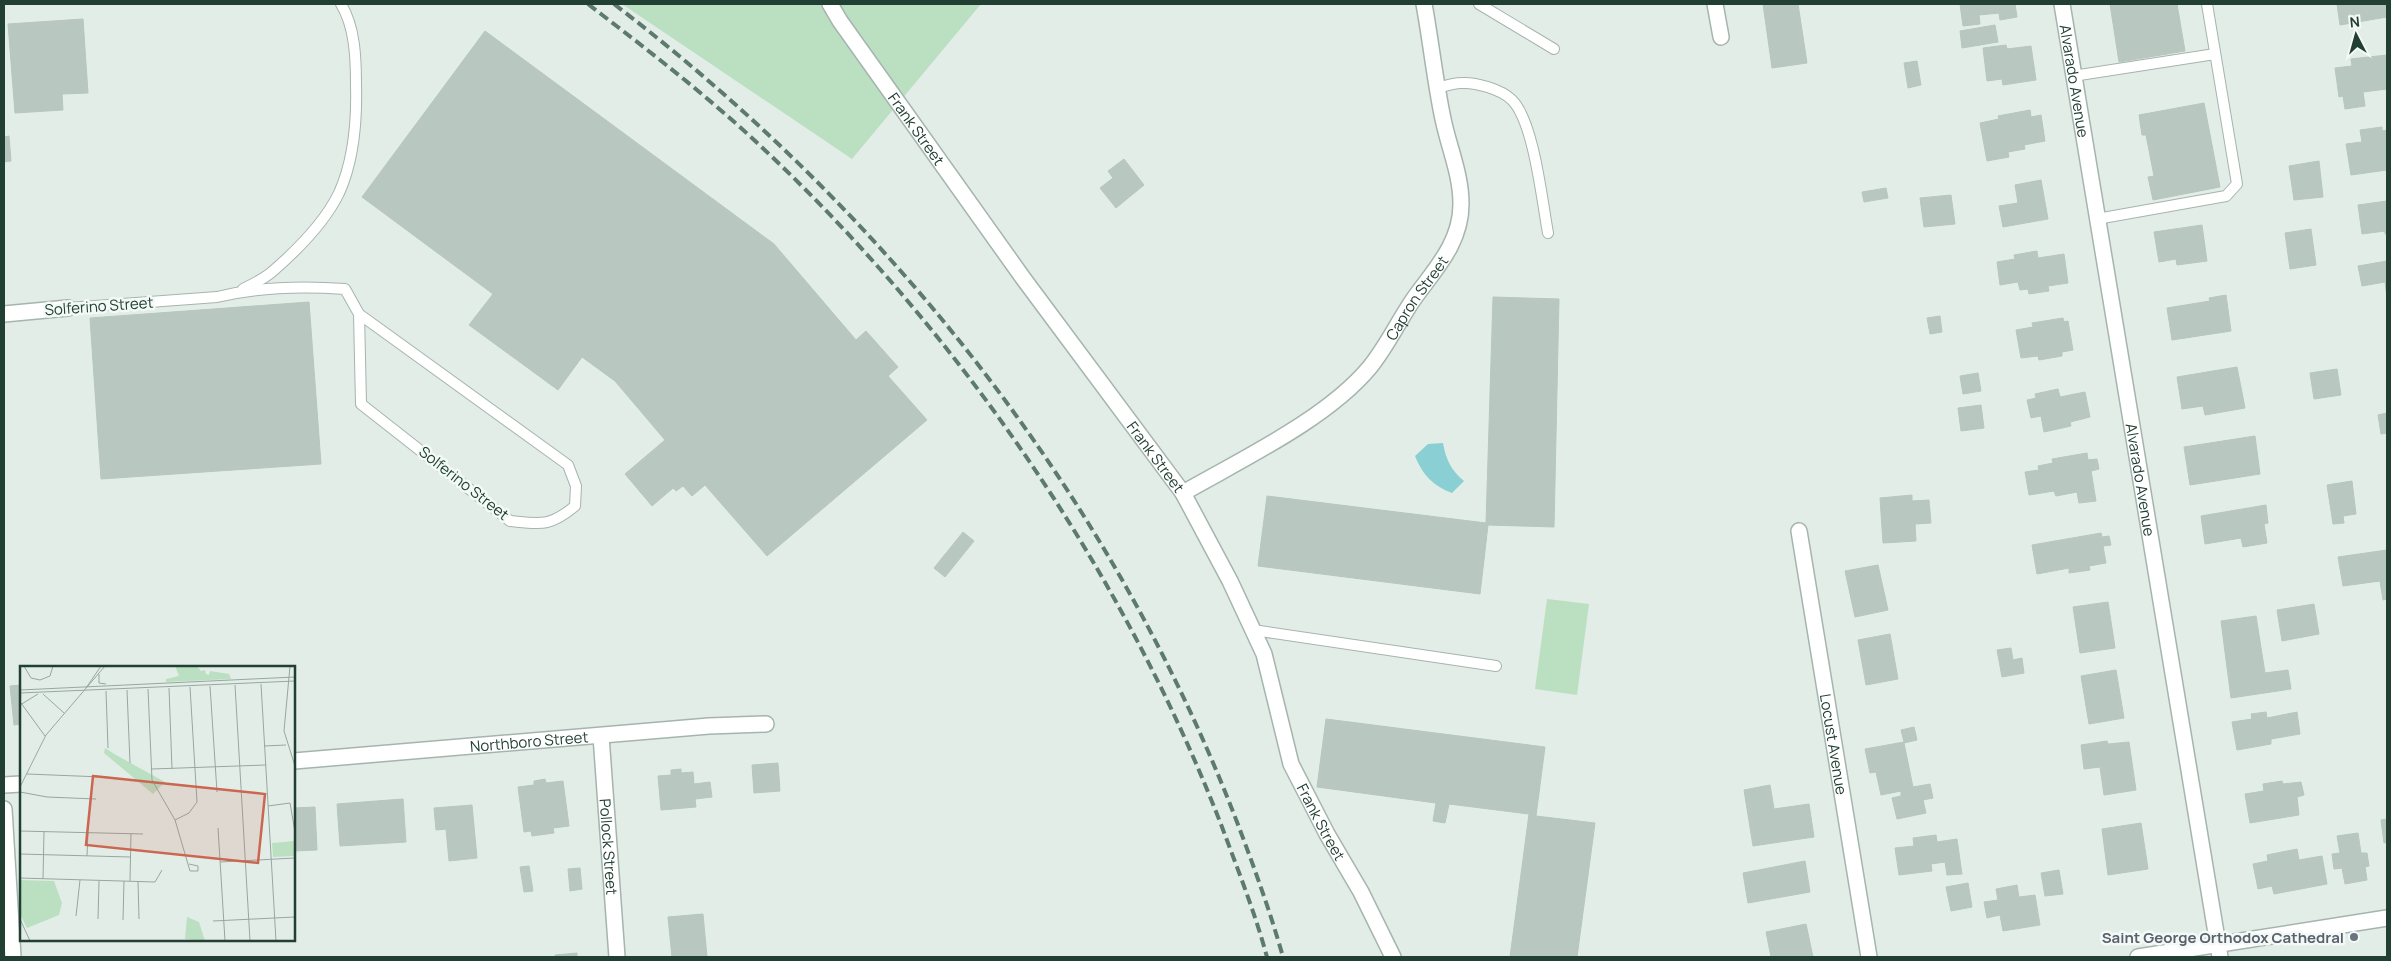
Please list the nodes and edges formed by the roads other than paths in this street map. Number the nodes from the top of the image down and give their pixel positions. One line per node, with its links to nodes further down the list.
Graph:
1 (341, 4): 15 (lane)
2 (830, 4): 19 (street, Frank Street)
3 (1424, 4): 12 (street, Capron Street)
4 (1479, 4): 9 (lane)
5 (1715, 4): 8 (street)
6 (2062, 4): 11 (street, Alvarado Avenue)
7 (2207, 4): 10 (lane)
8 (1721, 37)
9 (1554, 49)
10 (2215, 54): 11 (lane); 13 (lane)
11 (2073, 76): 13 (street, Alvarado Avenue)
12 (1438, 88): 14 (lane); 19 (street, Capron Street)
13 (2097, 219): 30 (street, Alvarado Avenue)
14 (1548, 233)
15 (240, 291): 16 (lane, Solferino Street); 18 (lane, Solferino Street)
16 (68, 308): 17 (street, Solferino Street)
17 (4, 314)
18 (359, 314): 18 (lane, Solferino Street)
19 (1183, 493): 21 (street, Frank Street)
20 (1799, 531): 34 (street, Locust Avenue)
21 (1253, 630): 22 (lane); 33 (street, Frank Street)
22 (1496, 666)
23 (766, 724): 24 (street, Northboro Street)
24 (601, 736): 25 (street, Northboro Street); 32 (street, Pollock Street)
25 (295, 761)
26 (20, 784): 27 (street)
27 (4, 785)
28 (4, 810): 31 (street)
29 (2387, 918): 30 (street)
30 (2219, 951): 35 (street)
31 (13, 957)
32 (617, 957)
33 (1393, 957)
34 (1869, 957)
35 (2138, 957)

